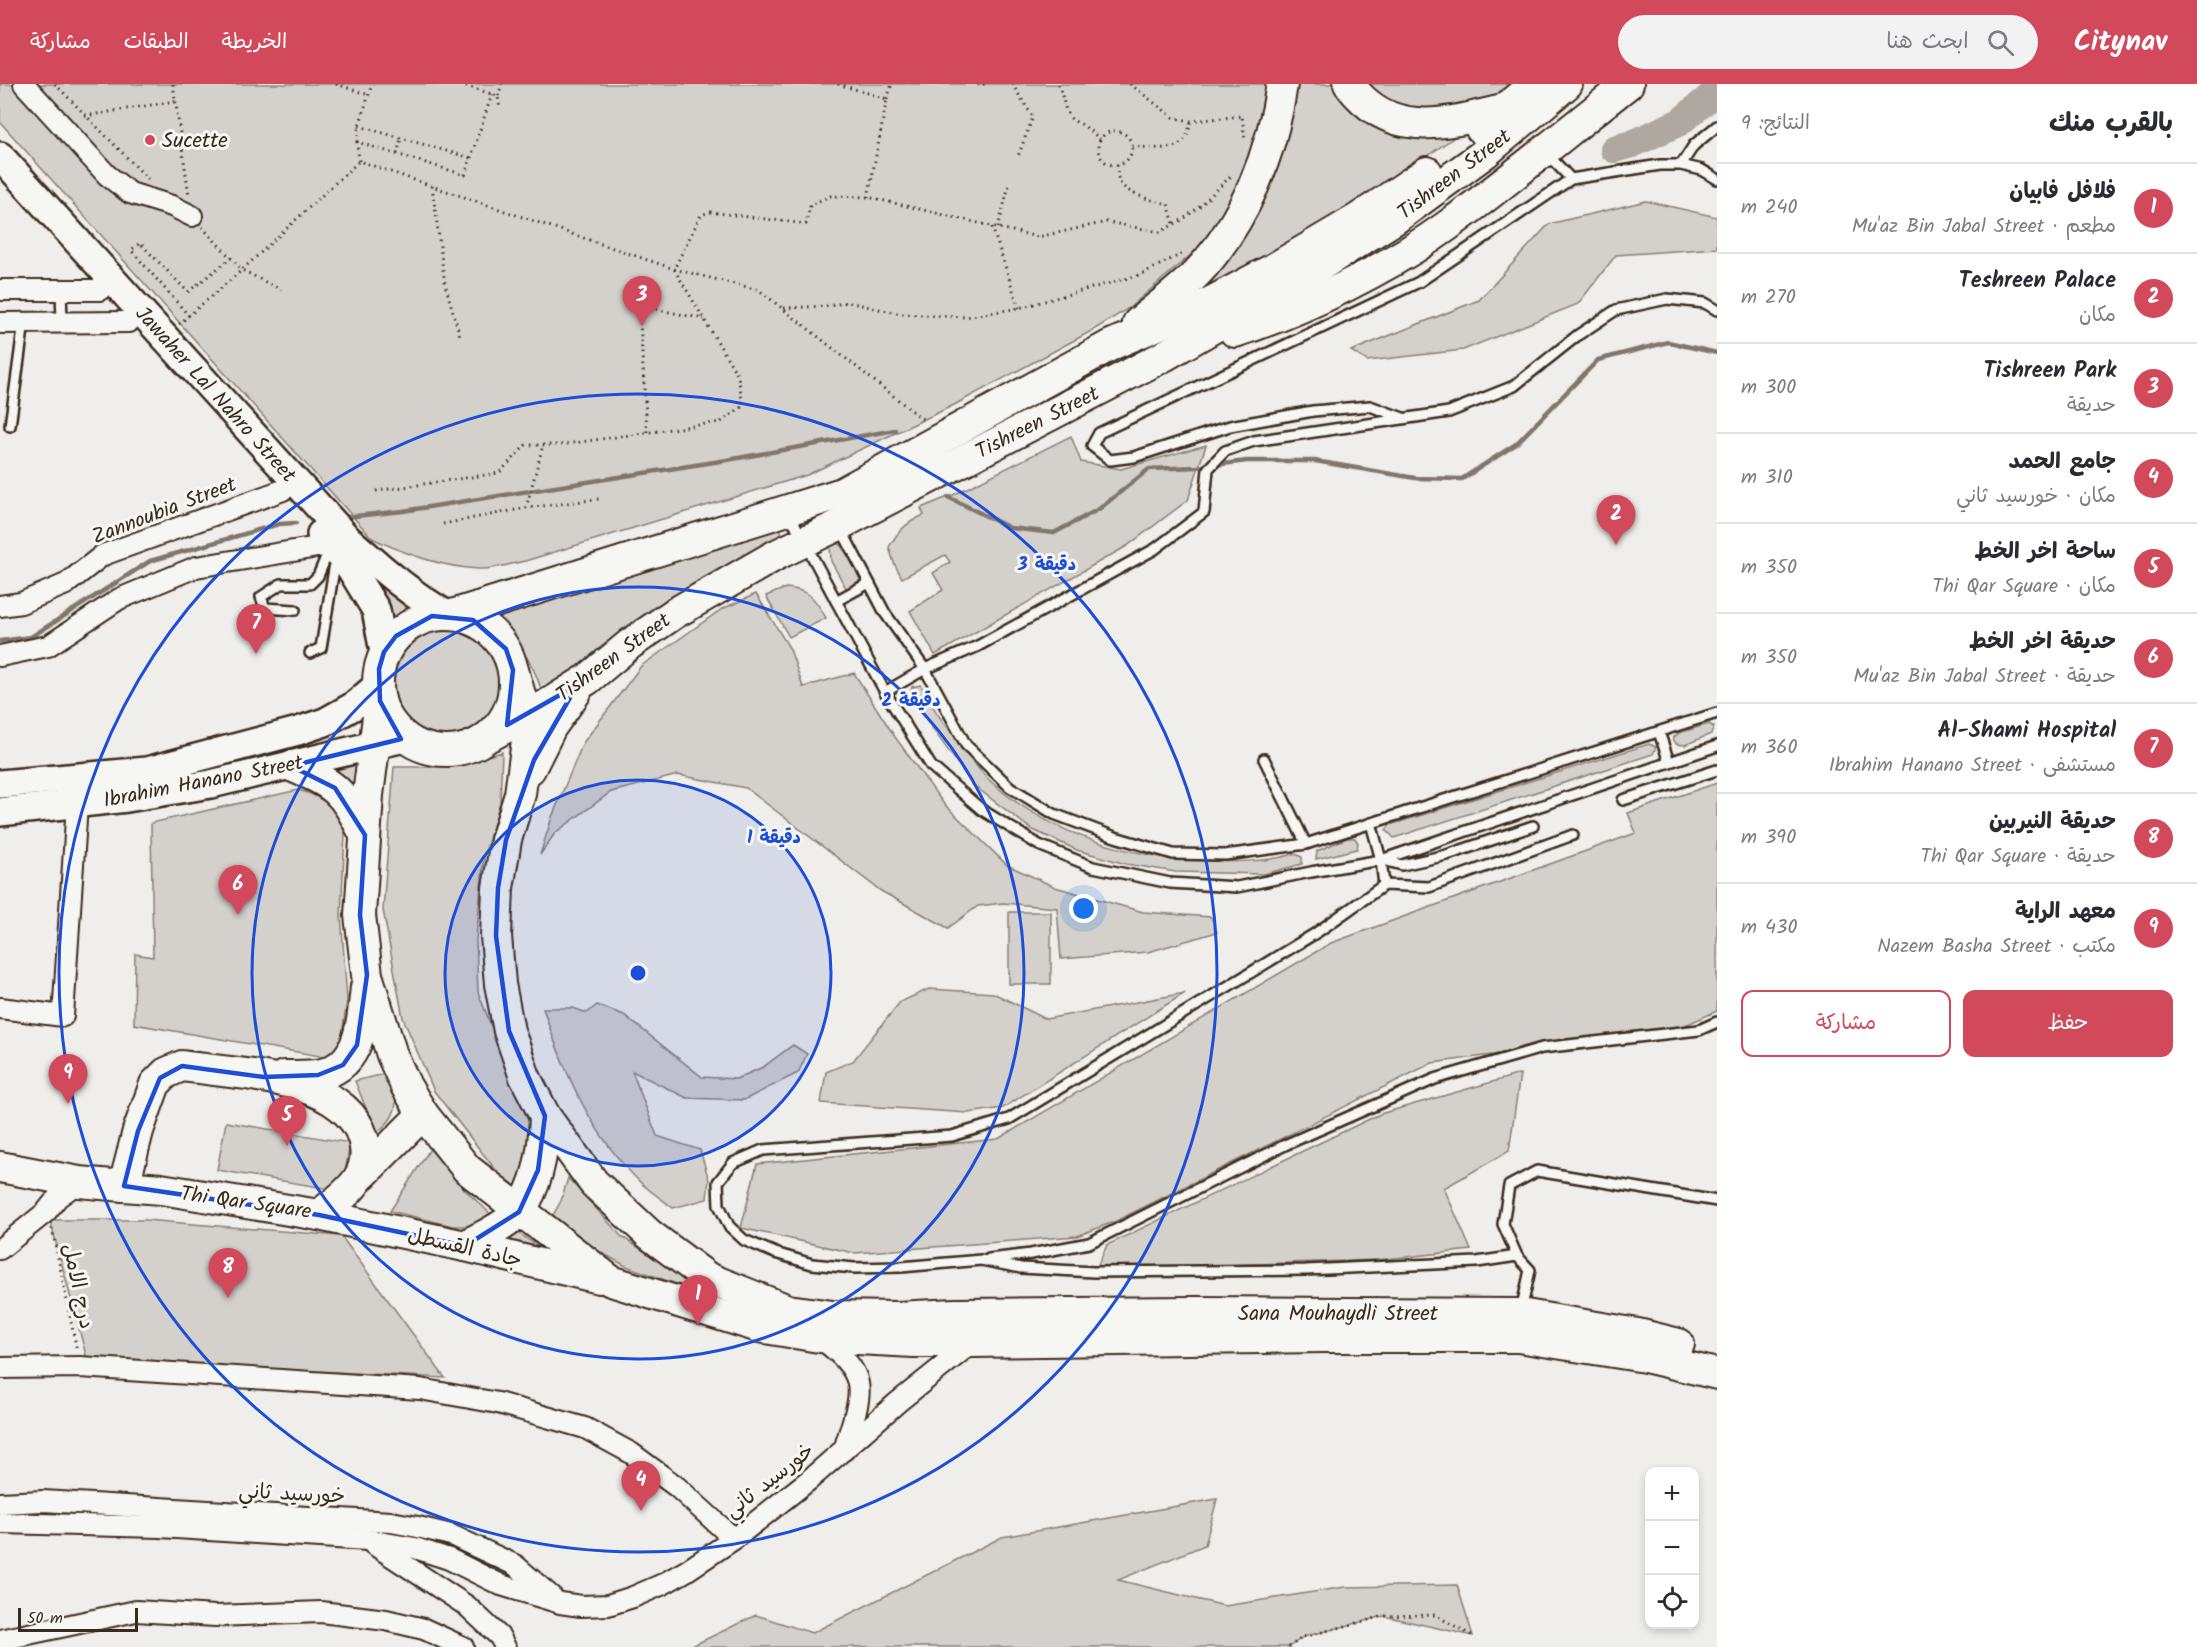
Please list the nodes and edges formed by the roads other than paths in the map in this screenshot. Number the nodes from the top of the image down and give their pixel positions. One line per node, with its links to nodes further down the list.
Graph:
1 (24, 84): 15 (street)
2 (1282, 84): 24 (main road)
3 (1348, 84): 7 (main road)
4 (1534, 84): 7 (main road, Tishreen Street)
5 (1567, 84): 25 (main road, Tishreen Street)
6 (1628, 84): 9 (main road)
7 (1506, 110): 24 (main road, Tishreen Street)
8 (1717, 126): 11 (lane)
9 (1544, 151): 12 (lane); 25 (main road)
10 (0, 156): 37 (main road, Jawaher Lal Nahro Street)
11 (1681, 165): 12 (lane); 13 (lane)
12 (1571, 179): 26 (lane)
13 (1717, 179)
14 (0, 180): 18 (main road, Jawaher Lal Nahro Street)
15 (192, 216)
16 (0, 290): 17 (street)
17 (61, 290): 18 (street); 22 (lane)
18 (100, 290): 23 (main road, Jawaher Lal Nahro Street)
19 (1717, 310): 26 (lane)
20 (0, 322): 21 (street)
21 (24, 322): 22 (street); 27 (lane)
22 (62, 322): 23 (street)
23 (129, 322): 28 (main road, Jawaher Lal Nahro Street)
24 (1111, 345): 30 (main road, Tishreen Street)
25 (1164, 356): 30 (main road, Tishreen Street)
26 (1403, 418): 41 (lane)
27 (10, 426)
28 (283, 490): 32 (main road, Jawaher Lal Nahro Street); 35 (street, Zannoubia Street)
29 (788, 511): 30 (main road, Tishreen Street); 31 (lane); 37 (main road, Tishreen Street)
30 (832, 512): 31 (main road, Tishreen Street); 33 (lane)
31 (804, 543): 34 (lane); 43 (main road, Tishreen Street)
32 (333, 548): 36 (lane); 38 (main road, Jawaher Lal Nahro Street); 39 (lane); 40 (street)
33 (869, 583): 34 (lane); 41 (lane)
34 (836, 601): 44 (lane)
35 (0, 606)
36 (295, 610)
37 (449, 615): 38 (main road); 42 (main road)
38 (384, 652): 45 (main road)
39 (310, 653)
40 (0, 656)
41 (925, 669): 44 (lane); 66 (lane)
42 (513, 670): 47 (main road); 49 (main road)
43 (588, 679): 47 (main road, Tishreen Street); 58 (main road)
44 (885, 692): 67 (lane)
45 (378, 694): 50 (main road); 51 (main road); 57 (main road, Ibrahim Hanano Street)
46 (1717, 712): 48 (lane)
47 (526, 716): 49 (main road, Tishreen Street); 58 (main road)
48 (1659, 732): 54 (lane); 62 (lane)
49 (492, 735): 50 (main road)
50 (404, 738): 51 (main road, Ibrahim Hanano Street)
51 (373, 746): 55 (main road, Ibrahim Hanano Street); 64 (main road)
52 (1717, 746): 54 (lane)
53 (1264, 759): 66 (lane)
54 (1669, 762): 67 (lane)
55 (291, 766): 60 (main road, Ibrahim Hanano Street); 64 (main road)
56 (1717, 770): 59 (lane)
57 (0, 784)
58 (520, 794): 74 (main road, Sana Mouhaydli Street)
59 (1623, 800)
60 (77, 804): 61 (main road, Ibrahim Hanano Street); 70 (street)
61 (0, 812)
62 (1371, 823): 66 (lane); 67 (lane)
63 (1533, 826): 67 (lane)
64 (365, 835): 69 (main road)
65 (1573, 835): 68 (lane)
66 (1306, 844)
67 (1381, 860): 68 (lane)
68 (1384, 885): 85 (lane)
69 (367, 975): 72 (main road); 73 (main road)
70 (0, 1008)
71 (1717, 1022): 85 (lane)
72 (264, 1077): 76 (main road); 78 (main road)
73 (423, 1114): 76 (main road, Thi Qar Square); 80 (main road)
74 (545, 1116): 80 (main road); 87 (main road, Sana Mouhaydli Street)
75 (0, 1167): 77 (main road, Thi Qar Square)
76 (362, 1175): 81 (main road, Thi Qar Square)
77 (79, 1182): 78 (main road, Thi Qar Square); 83 (street)
78 (124, 1186): 81 (main road, Thi Qar Square)
79 (1717, 1201): 84 (lane)
80 (519, 1212): 82 (main road); 86 (main road)
81 (319, 1215): 82 (main road, جادة القسطل)
82 (465, 1246): 86 (main road, جادة القسطل)
83 (0, 1250)
84 (1517, 1256): 85 (lane); 87 (lane)
85 (981, 1260)
86 (611, 1281): 88 (main road, جادة القسطل)
87 (1520, 1314): 90 (main road, Sana Mouhaydli Street)
88 (819, 1337): 89 (main road, Sana Mouhaydli Street); 93 (street, خورسيد ثاني)
89 (972, 1342): 92 (main road, Sana Mouhaydli Street); 93 (street, خورسيد ثاني)
90 (1717, 1354)
91 (0, 1368): 96 (street)
92 (1717, 1374)
93 (843, 1452): 96 (street, خورسيد ثاني)
94 (0, 1503): 98 (street, خورسيد ثاني)
95 (0, 1523): 97 (street, خورسيد ثاني)
96 (734, 1539): 98 (street, خورسيد ثاني)
97 (368, 1540): 98 (street, خورسيد ثاني); 101 (street)
98 (560, 1603)
99 (0, 1640): 100 (street)
100 (463, 1647)
101 (505, 1647)

